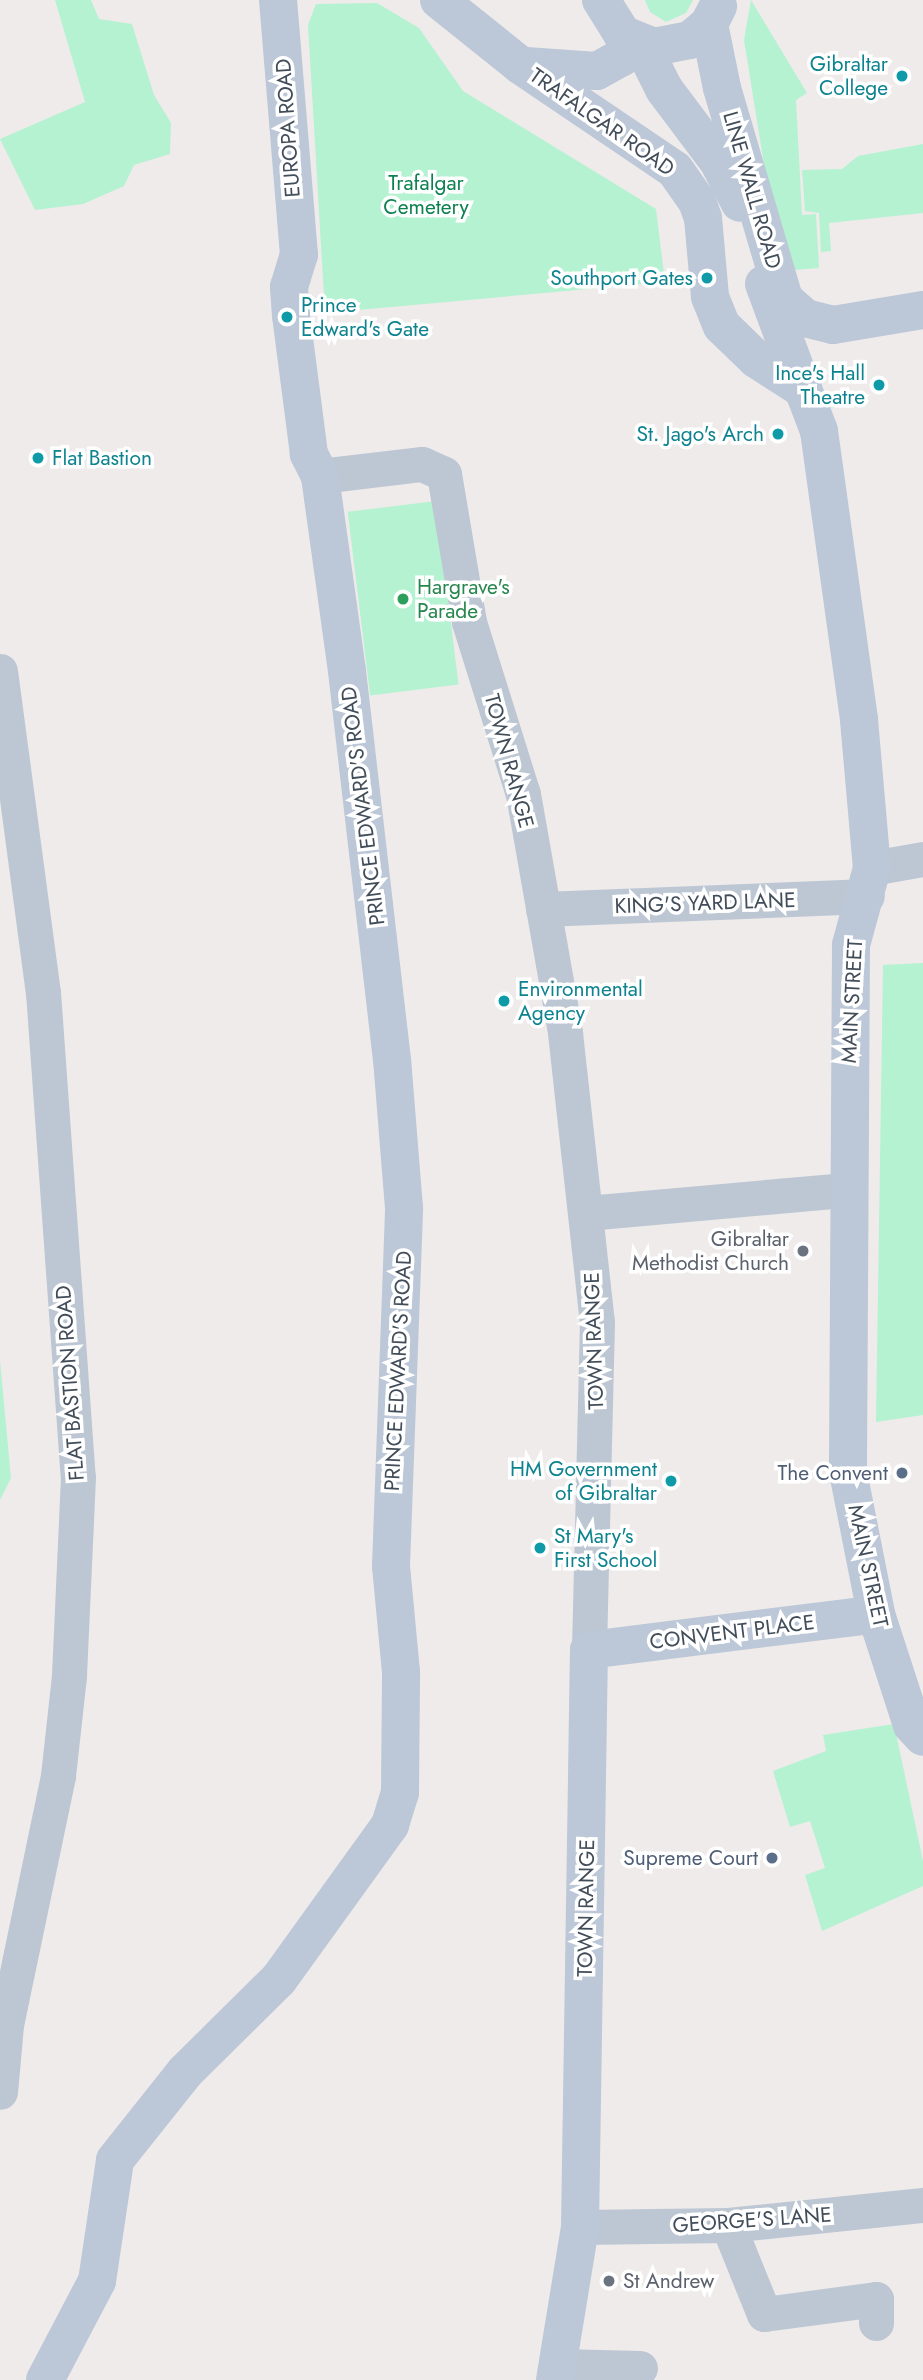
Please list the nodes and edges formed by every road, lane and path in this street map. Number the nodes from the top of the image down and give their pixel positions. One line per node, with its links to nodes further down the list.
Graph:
1 (278, 0): 7 (street, EUROPA ROAD)
2 (439, 0): 6 (street, TRAFALGAR ROAD)
3 (601, 0): 5 (street, MAIN STREET)
4 (715, 12): 5 (street); 9 (street, LINE WALL ROAD)
5 (636, 42): 6 (street); 10 (street, MAIN STREET)
6 (520, 65): 10 (street, TRAFALGAR ROAD)
7 (299, 255): 11 (street, PRINCE EDWARD'S ROAD)
8 (923, 310): 9 (street, LINE WALL ROAD)
9 (833, 325): 10 (street)
10 (803, 389): 14 (street, MAIN STREET)
11 (320, 476): 15 (street, TOWN RANGE); 28 (street, PRINCE EDWARD'S ROAD)
12 (0, 671): 21 (street, FLAT BASTION ROAD)
13 (923, 859): 14 (street, KING'S YARD LANE)
14 (870, 882): 15 (street, KING'S YARD LANE); 16 (street, MAIN STREET)
15 (542, 909): 17 (street, TOWN RANGE)
16 (846, 1189): 17 (street); 18 (street, MAIN STREET)
17 (587, 1213): 19 (street, TOWN RANGE)
18 (876, 1614): 19 (street, CONVENT PLACE); 20 (street, MAIN STREET)
19 (589, 1650): 24 (street, TOWN RANGE)
20 (918, 1731)
21 (0, 2092)
22 (923, 2205): 23 (street, GEORGE'S LANE)
23 (728, 2225): 24 (street, GEORGE'S LANE); 25 (street)
24 (580, 2227): 26 (street, TOWN RANGE)
25 (876, 2323)
26 (558, 2365): 27 (street)
27 (640, 2368)
28 (45, 2380)

